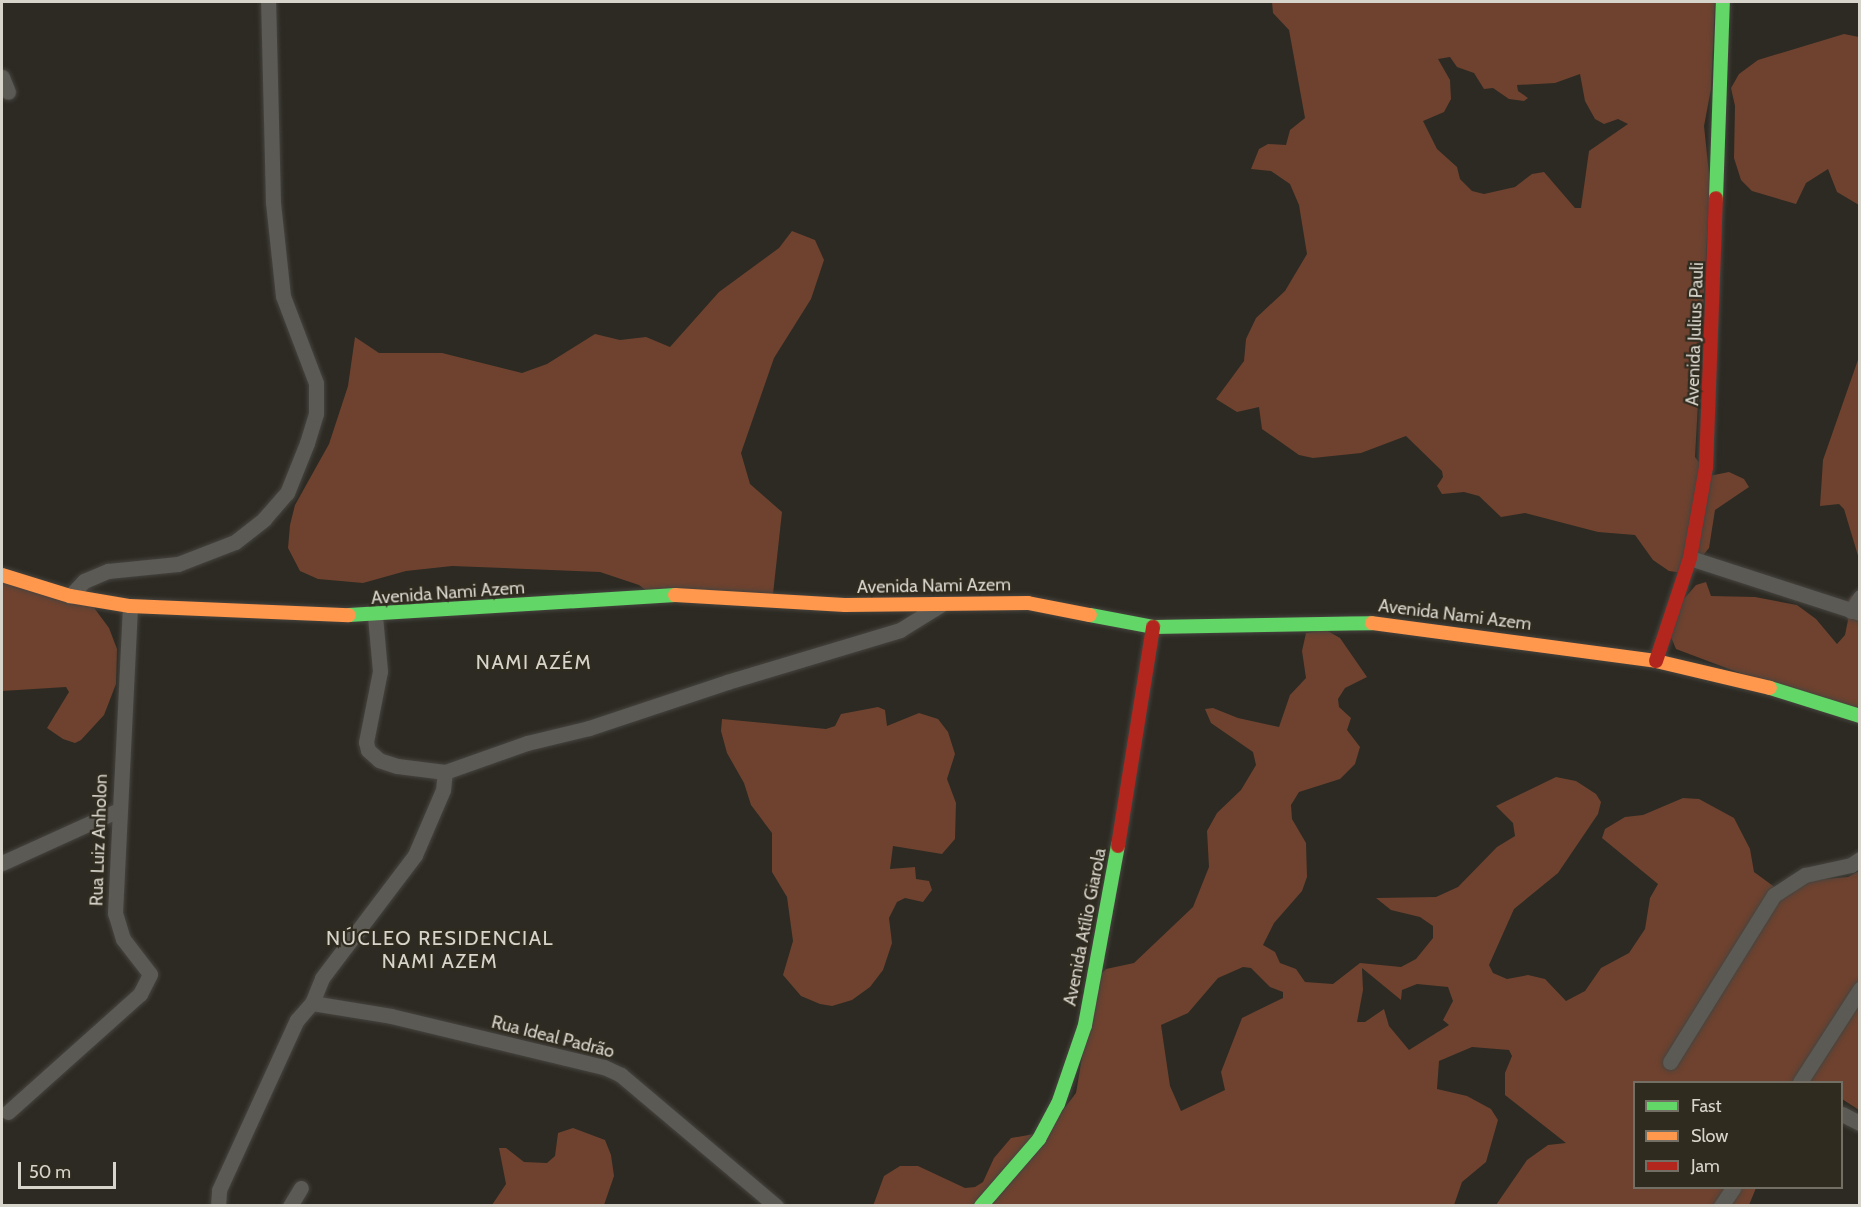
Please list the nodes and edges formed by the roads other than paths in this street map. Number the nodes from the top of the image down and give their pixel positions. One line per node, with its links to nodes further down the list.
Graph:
1 (268, 2): 7 (street)
2 (1724, 2): 5 (street, Avenida Julius Pauli)
3 (2, 77): 4 (street)
4 (8, 92)
5 (1690, 558): 11 (street); 14 (street, Avenida Julius Pauli)
6 (2, 575): 7 (street, Avenida Nami Azem)
7 (70, 597): 10 (street, Avenida Nami Azem)
8 (1860, 597): 11 (street)
9 (942, 604): 12 (street, Avenida Nami Azem); 13 (street, Avenida Nami Azem); 16 (street)
10 (130, 606): 12 (street, Avenida Nami Azem); 17 (street, Rua Luiz Anholon)
11 (1855, 612)
12 (375, 616): 16 (street)
13 (1153, 627): 14 (street, Avenida Nami Azem); 32 (street, Avenida Atílio Giarola)
14 (1656, 661): 15 (street, Avenida Nami Azem)
15 (1860, 716)
16 (445, 772): 21 (street)
17 (119, 810): 19 (street); 24 (street, Rua Luiz Anholon)
18 (1860, 859): 22 (street)
19 (2, 863)
20 (1860, 989): 23 (street)
21 (312, 1003): 29 (street); 31 (street, Rua Ideal Padrão)
22 (1670, 1062)
23 (1801, 1081)
24 (8, 1112)
25 (1843, 1114): 26 (street)
26 (1860, 1123)
27 (301, 1188): 30 (street)
28 (1732, 1189): 33 (street)
29 (218, 1206)
30 (290, 1206)
31 (776, 1206)
32 (981, 1206)
33 (1721, 1206)

